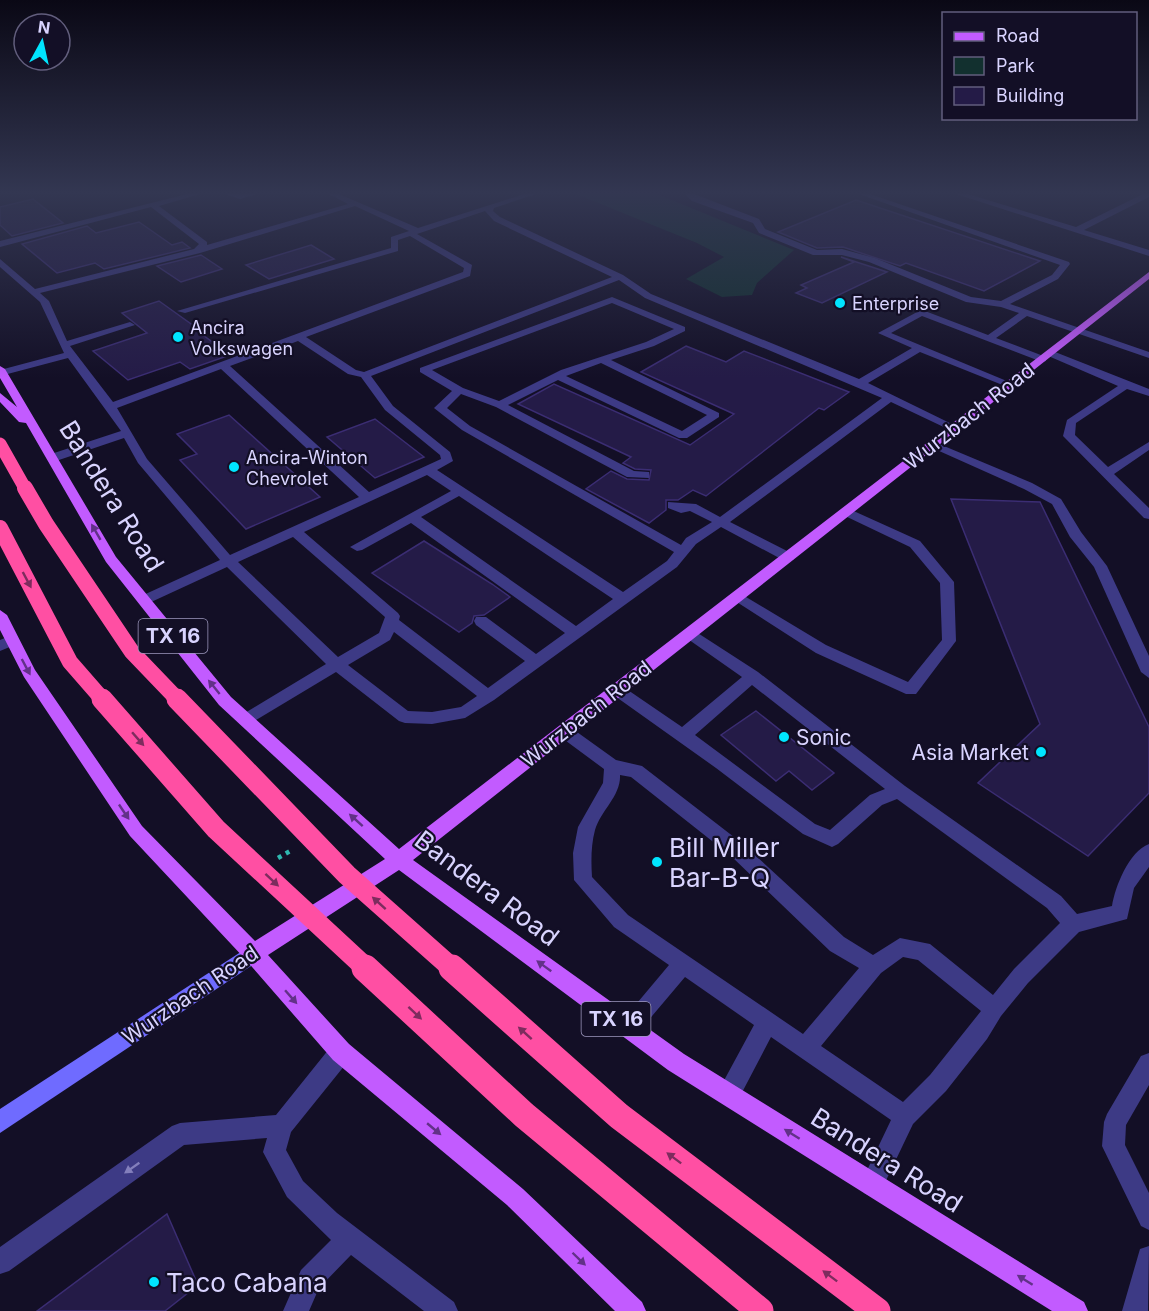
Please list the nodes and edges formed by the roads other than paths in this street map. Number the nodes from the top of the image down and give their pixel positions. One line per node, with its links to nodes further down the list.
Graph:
1 (180, 255): 10 (lane)
2 (374, 255): 12 (lane)
3 (450, 255): 16 (lane)
4 (574, 255): 9 (lane)
5 (852, 255): 11 (lane)
6 (1040, 255): 11 (lane)
7 (0, 262): 10 (lane)
8 (1149, 275): 15 (main road, Wurzbach Road)
9 (620, 277): 25 (lane); 27 (lane)
10 (33, 292): 19 (lane)
11 (1002, 304): 13 (lane)
12 (182, 311)
13 (1026, 312): 15 (lane); 17 (lane)
14 (130, 325): 19 (lane)
15 (1079, 330): 20 (main road, Wurzbach Road); 21 (lane)
16 (299, 337): 23 (lane); 25 (lane)
17 (988, 339): 18 (lane); 20 (lane)
18 (919, 348): 27 (lane); 28 (lane)
19 (67, 349): 24 (lane); 35 (lane)
20 (1046, 356): 28 (main road, Wurzbach Road); 29 (lane)
21 (1149, 356)
22 (602, 360): 26 (lane); 26 (lane); 30 (lane)
23 (224, 366): 35 (lane); 47 (lane)
24 (1, 371): 38 (main road, Bandera Road / TX 16)
25 (365, 375): 43 (lane)
26 (558, 376): 34 (lane)
27 (860, 383): 33 (lane)
28 (1009, 384): 36 (main road, Wurzbach Road)
29 (1126, 385): 31 (lane); 45 (lane)
30 (459, 390): 34 (lane); 56 (lane)
31 (1149, 393)
32 (0, 396): 38 (main road)
33 (889, 398): 36 (lane); 52 (lane)
34 (500, 405): 44 (lane)
35 (110, 407): 37 (lane)
36 (954, 428): 40 (main road, Wurzbach Road)
37 (127, 433): 42 (lane); 58 (lane)
38 (43, 442): 42 (main road, Bandera Road / TX 16)
39 (0, 444): 104 (highway, one-way to 39, bridge)
40 (932, 444): 49 (main road, Wurzbach Road); 70 (lane)
41 (1149, 445): 45 (lane)
42 (52, 458): 61 (main road, Bandera Road / TX 16, one-way to 42)
43 (428, 470): 46 (lane); 47 (lane)
44 (645, 474)
45 (1106, 474): 50 (lane)
46 (459, 492): 51 (lane); 60 (lane)
47 (368, 498): 54 (lane)
48 (672, 505): 52 (lane)
49 (847, 512): 57 (main road, Wurzbach Road); 59 (lane)
50 (1149, 515)
51 (413, 518): 55 (lane); 65 (lane)
52 (720, 523): 56 (lane); 57 (lane)
53 (0, 528): 103 (highway, one-way to 103, bridge)
54 (296, 532): 58 (lane); 64 (lane)
55 (357, 547)
56 (682, 551): 60 (lane)
57 (788, 557): 59 (main road, Wurzbach Road)
58 (231, 560): 61 (lane); 69 (lane)
59 (736, 597): 66 (main road, Wurzbach Road)
60 (623, 599): 65 (lane)
61 (144, 600): 74 (main road, Bandera Road / TX 16, one-way to 61)
62 (0, 615): 67 (main road)
63 (481, 621): 68 (lane)
64 (391, 622): 69 (lane); 73 (lane)
65 (576, 633): 68 (lane)
66 (690, 633): 71 (lane); 72 (main road, Wurzbach Road)
67 (6, 643): 82 (main road, one-way to 82)
68 (536, 662): 73 (lane)
69 (337, 666): 73 (lane); 74 (lane)
70 (1149, 672)
71 (753, 676): 76 (lane); 78 (lane)
72 (616, 690): 75 (main road, Wurzbach Road); 76 (lane)
73 (488, 696)
74 (246, 720): 80 (main road, Bandera Road / TX 16, one-way to 74)
75 (564, 731): 77 (lane); 80 (main road, Wurzbach Road)
76 (683, 736): 78 (lane)
77 (612, 766): 83 (lane); 84 (lane)
78 (899, 791): 81 (lane)
79 (1149, 852): 81 (lane)
80 (399, 860): 82 (main road, Wurzbach Road); 87 (main road, Bandera Road / TX 16, one-way to 80)
81 (1073, 924): 85 (lane)
82 (253, 953): 89 (main road, one-way to 89); 93 (main road, Wurzbach Road)
83 (682, 965): 86 (lane); 87 (lane)
84 (874, 966): 85 (lane); 88 (lane)
85 (994, 1009): 92 (lane)
86 (767, 1023): 88 (lane); 91 (lane)
87 (629, 1028): 91 (main road, Bandera Road / TX 16)
88 (805, 1048): 92 (lane)
89 (341, 1052): 94 (lane); 102 (main road, one-way to 102)
90 (1149, 1064): 96 (lane)
91 (729, 1094): 95 (main road, Bandera Road / TX 16, one-way to 91)
92 (905, 1116): 95 (lane)
93 (0, 1122)
94 (282, 1126): 97 (lane); 99 (lane, one-way to 99)
95 (872, 1185): 105 (main road, Bandera Road / TX 16, one-way to 95)
96 (1149, 1218)
97 (349, 1239): 100 (lane); 101 (lane)
98 (1149, 1258): 106 (lane)
99 (0, 1262)
100 (296, 1311)
101 (445, 1311)
102 (633, 1311)
103 (760, 1311)
104 (876, 1311)
105 (1075, 1311)
106 (1135, 1311)

